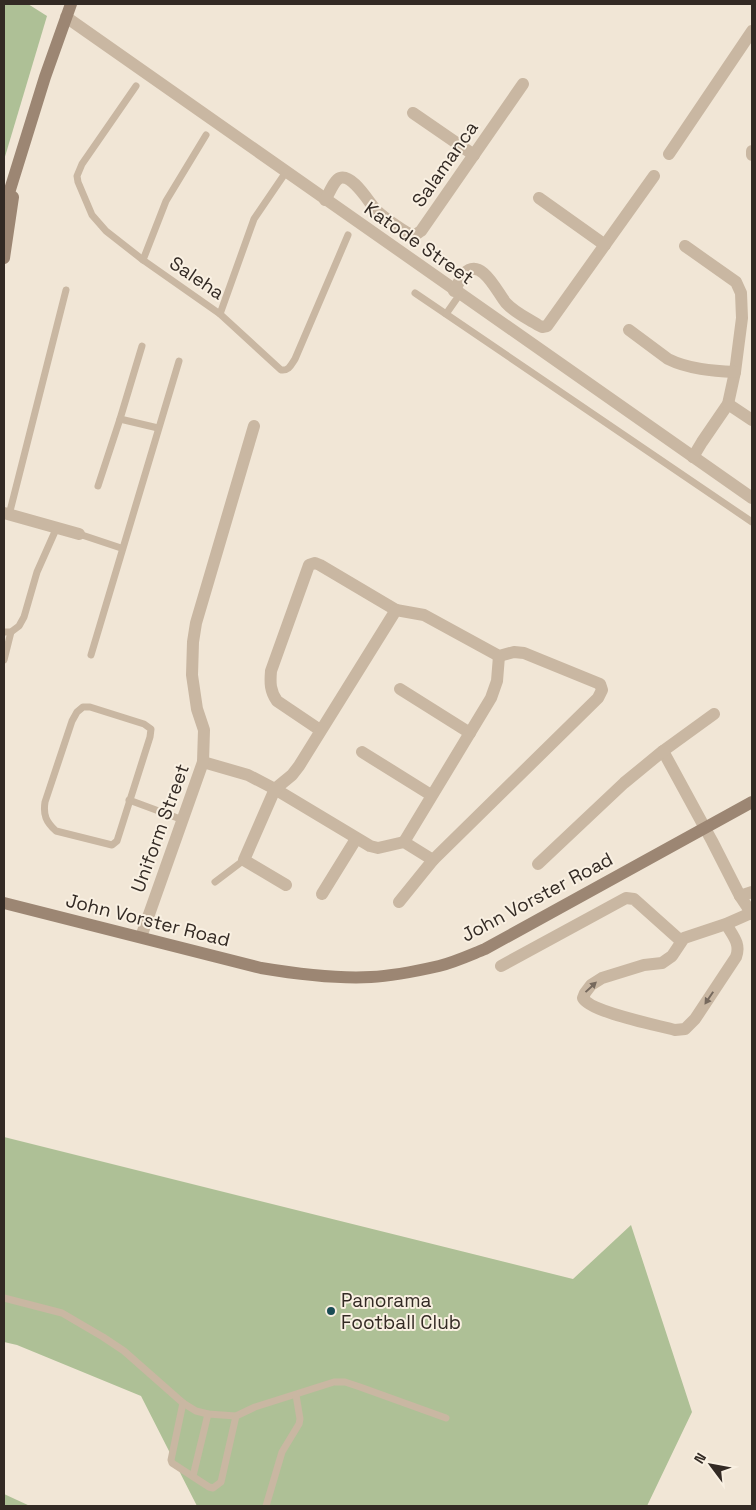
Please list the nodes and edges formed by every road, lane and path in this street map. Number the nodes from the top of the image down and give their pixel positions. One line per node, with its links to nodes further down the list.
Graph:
1 (71, 4): 2 (street)
2 (66, 17): 12 (street); 13 (street, Katode Street)
3 (752, 31): 9 (street)
4 (523, 84): 10 (street, Salamanca)
5 (136, 86): 22 (lane)
6 (413, 113): 10 (street)
7 (206, 135): 22 (lane, Saleha)
8 (752, 151): 11 (street)
9 (669, 154)
10 (474, 155): 16 (street, Salamanca)
11 (752, 155)
12 (18, 163): 17 (street); 21 (street)
13 (286, 172): 16 (street, Katode Street); 26 (lane, Saleha)
14 (654, 176): 19 (street)
15 (539, 198): 19 (street)
16 (325, 200): 24 (street, Katode Street)
17 (4, 209)
18 (348, 235): 26 (lane)
19 (605, 245): 24 (street)
20 (685, 246): 28 (street)
21 (4, 258)
22 (143, 260): 26 (lane, Saleha)
23 (66, 290): 41 (lane)
24 (457, 292): 27 (lane); 38 (street, Katode Street)
25 (415, 293): 27 (lane)
26 (220, 314)
27 (446, 314): 42 (lane)
28 (747, 318): 32 (street)
29 (629, 330): 32 (street)
30 (142, 346): 34 (lane)
31 (179, 361): 37 (lane)
32 (735, 372): 33 (street)
33 (728, 404): 35 (street); 38 (street)
34 (120, 418): 37 (lane); 39 (lane)
35 (752, 420)
36 (254, 426): 57 (street, Uniform Street)
37 (158, 428): 45 (lane)
38 (693, 457): 40 (street, Katode Street)
39 (98, 486)
40 (752, 498)
41 (7, 514): 43 (street)
42 (752, 522)
43 (57, 527): 44 (street); 47 (lane)
44 (79, 534): 45 (lane)
45 (122, 548): 48 (lane)
46 (396, 610): 49 (street); 53 (street); 53 (street)
47 (7, 632): 50 (lane)
48 (91, 655)
49 (499, 656): 54 (street); 67 (street)
50 (4, 660)
51 (400, 689): 54 (street)
52 (714, 714): 55 (street)
53 (320, 730): 58 (street)
54 (470, 733): 59 (street)
55 (663, 751): 63 (street); 68 (street)
56 (362, 752): 59 (street)
57 (203, 762): 58 (street); 62 (street, Uniform Street)
58 (275, 789): 64 (street); 66 (street)
59 (431, 795): 65 (street)
60 (129, 800): 60 (lane); 62 (lane)
61 (752, 802): 63 (street, John Vorster Road)
62 (182, 820): 77 (street, Uniform Street)
63 (705, 828): 72 (street); 77 (street, John Vorster Road)
64 (356, 839): 65 (street); 71 (street)
65 (404, 842): 67 (street)
66 (244, 860): 69 (lane); 70 (street)
67 (433, 860): 73 (street)
68 (538, 864)
69 (216, 882)
70 (286, 885)
71 (322, 894)
72 (746, 894): 75 (street)
73 (399, 902)
74 (4, 903): 77 (street, John Vorster Road)
75 (752, 914): 76 (street)
76 (726, 924): 78 (street); 78 (street, one-way to 78)
77 (140, 937)
78 (681, 942): 79 (street)
79 (501, 966)
80 (4, 1298): 82 (lane)
81 (296, 1395): 84 (lane); 85 (lane); 87 (lane)
82 (183, 1403): 83 (lane); 86 (lane)
83 (208, 1414): 84 (lane); 86 (lane)
84 (236, 1416): 86 (lane)
85 (446, 1418)
86 (193, 1476)
87 (266, 1506)

